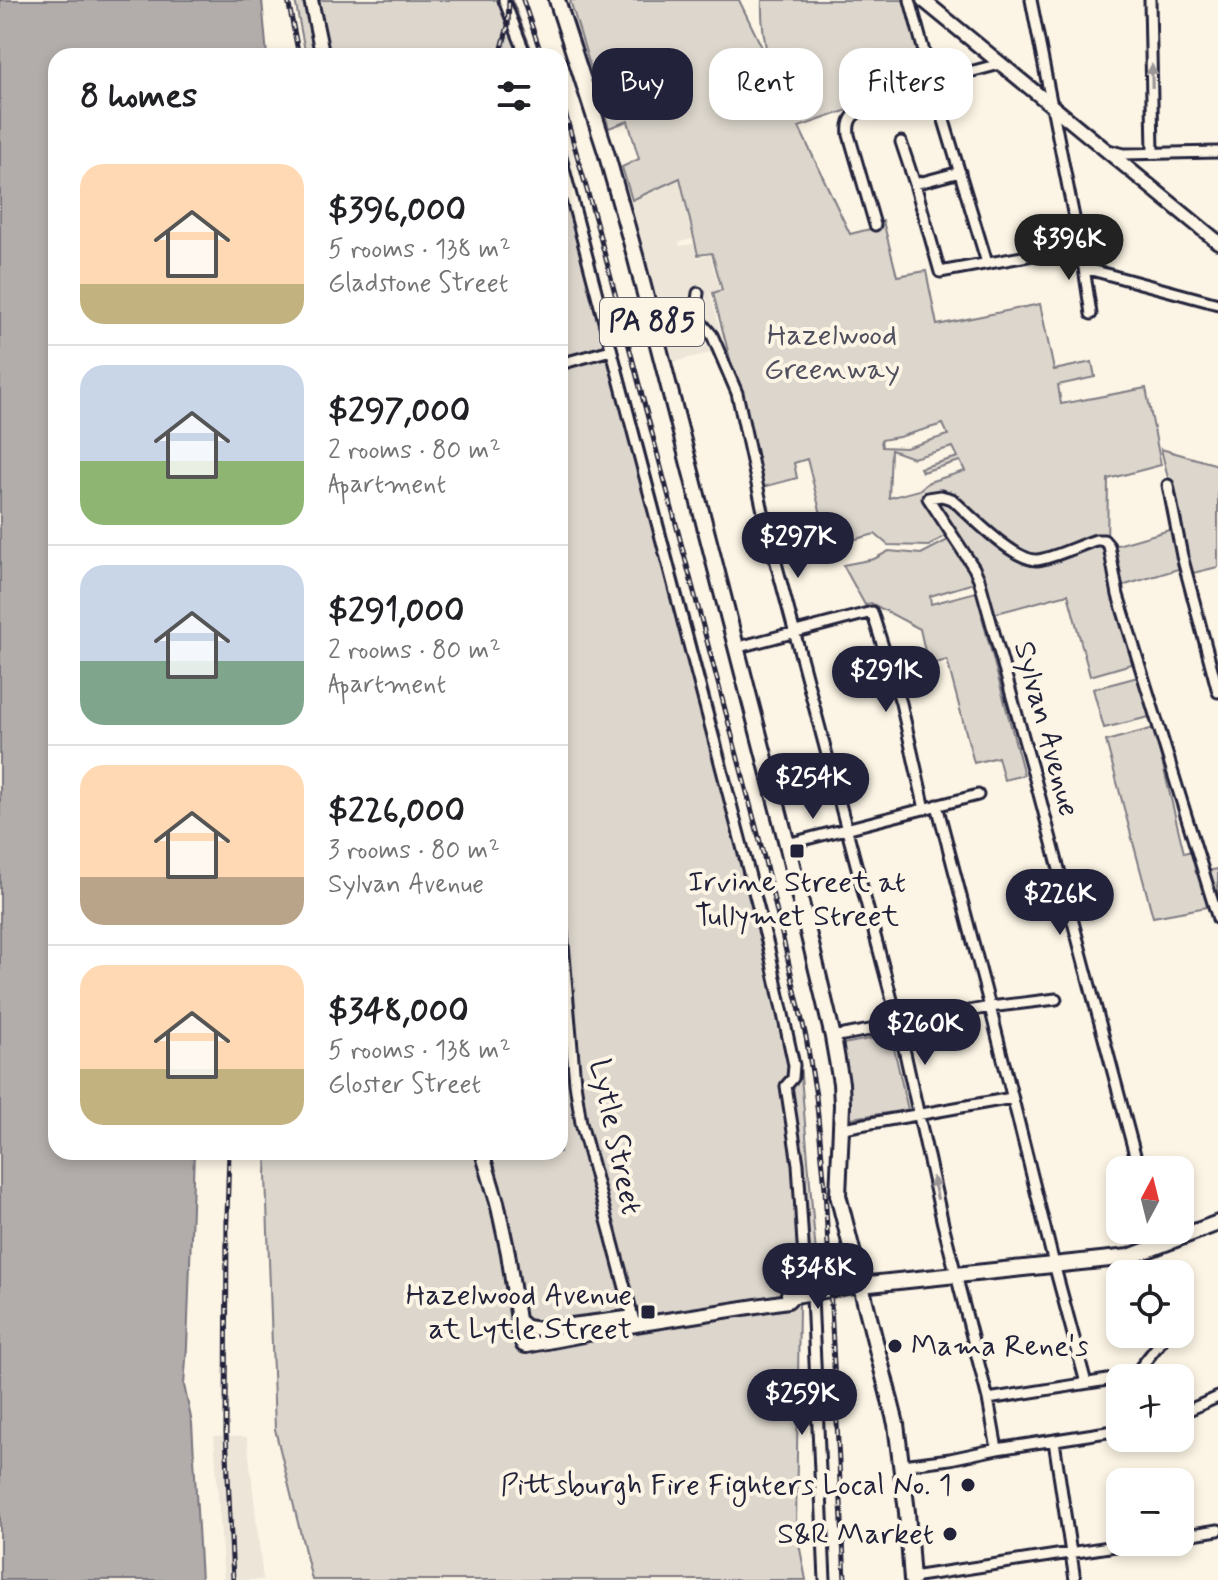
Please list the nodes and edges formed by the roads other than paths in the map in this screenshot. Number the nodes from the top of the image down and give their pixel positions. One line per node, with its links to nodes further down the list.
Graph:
1 (311, 0): 8 (street)
2 (504, 0): 9 (street)
3 (557, 0): 35 (main road, PA 885)
4 (910, 0): 10 (street)
5 (923, 0): 11 (street)
6 (1031, 0): 13 (street)
7 (1150, 0): 18 (street, one-way to 7)
8 (321, 48)
9 (523, 48)
10 (923, 48)
11 (1000, 64): 12 (street); 13 (street)
12 (973, 71)
13 (1052, 107): 17 (street); 25 (street)
14 (851, 120): 23 (street)
15 (944, 120): 20 (street)
16 (901, 142): 21 (street)
17 (1105, 149): 18 (street); 24 (street)
18 (1153, 152): 19 (street)
19 (1218, 152)
20 (960, 172): 21 (street); 26 (street)
21 (915, 184): 26 (street)
22 (568, 185): 31 (street)
23 (875, 225)
24 (1218, 242)
25 (1079, 244): 26 (street); 27 (street)
26 (987, 263)
27 (1084, 268): 29 (street); 30 (street)
28 (698, 293): 34 (street)
29 (1218, 304)
30 (1091, 314)
31 (611, 350): 32 (street); 59 (street)
32 (568, 362)
33 (1168, 485): 36 (street)
34 (794, 631): 35 (street); 39 (street); 40 (street)
35 (735, 648): 41 (main road, PA 885)
36 (1218, 692)
37 (978, 795): 38 (street)
38 (937, 805): 39 (street); 44 (street)
39 (925, 809): 40 (street)
40 (847, 829): 41 (street); 46 (street)
41 (787, 844): 47 (main road, PA 885)
42 (1218, 919): 51 (street, Sylvan Avenue)
43 (1056, 999): 44 (street)
44 (990, 1007): 46 (street); 48 (street)
45 (568, 1017): 60 (street, Lytle Street)
46 (899, 1026): 47 (street); 49 (street)
47 (833, 1037): 50 (main road, PA 885)
48 (1012, 1098): 49 (street); 56 (street)
49 (919, 1115): 50 (street); 57 (street, one-way to 49)
50 (843, 1128): 58 (main road, PA 885)
51 (1135, 1156)
52 (484, 1160): 61 (street)
53 (1218, 1223): 54 (main road)
54 (1194, 1229)
55 (1147, 1244): 56 (main road)
56 (1054, 1264): 57 (main road); 65 (street)
57 (957, 1274): 58 (main road); 67 (street)
58 (860, 1285): 59 (street); 72 (main road, PA 885)
59 (811, 1293): 60 (street); 78 (street)
60 (634, 1321): 61 (street); 61 (street)
61 (522, 1323)
62 (1156, 1348): 63 (street)
63 (1143, 1364)
64 (1106, 1380): 65 (street)
65 (1086, 1383): 67 (street)
66 (1218, 1397): 68 (street)
67 (988, 1399): 71 (street)
68 (1194, 1408)
69 (1106, 1432): 70 (street)
70 (1054, 1441): 71 (street); 76 (street)
71 (997, 1449): 72 (street)
72 (902, 1465): 77 (main road, PA 885)
73 (1218, 1530): 74 (street)
74 (1194, 1534)
75 (1106, 1548): 76 (street)
76 (1071, 1553): 77 (street); 79 (street)
77 (912, 1578)
78 (825, 1580)
79 (1075, 1580)

